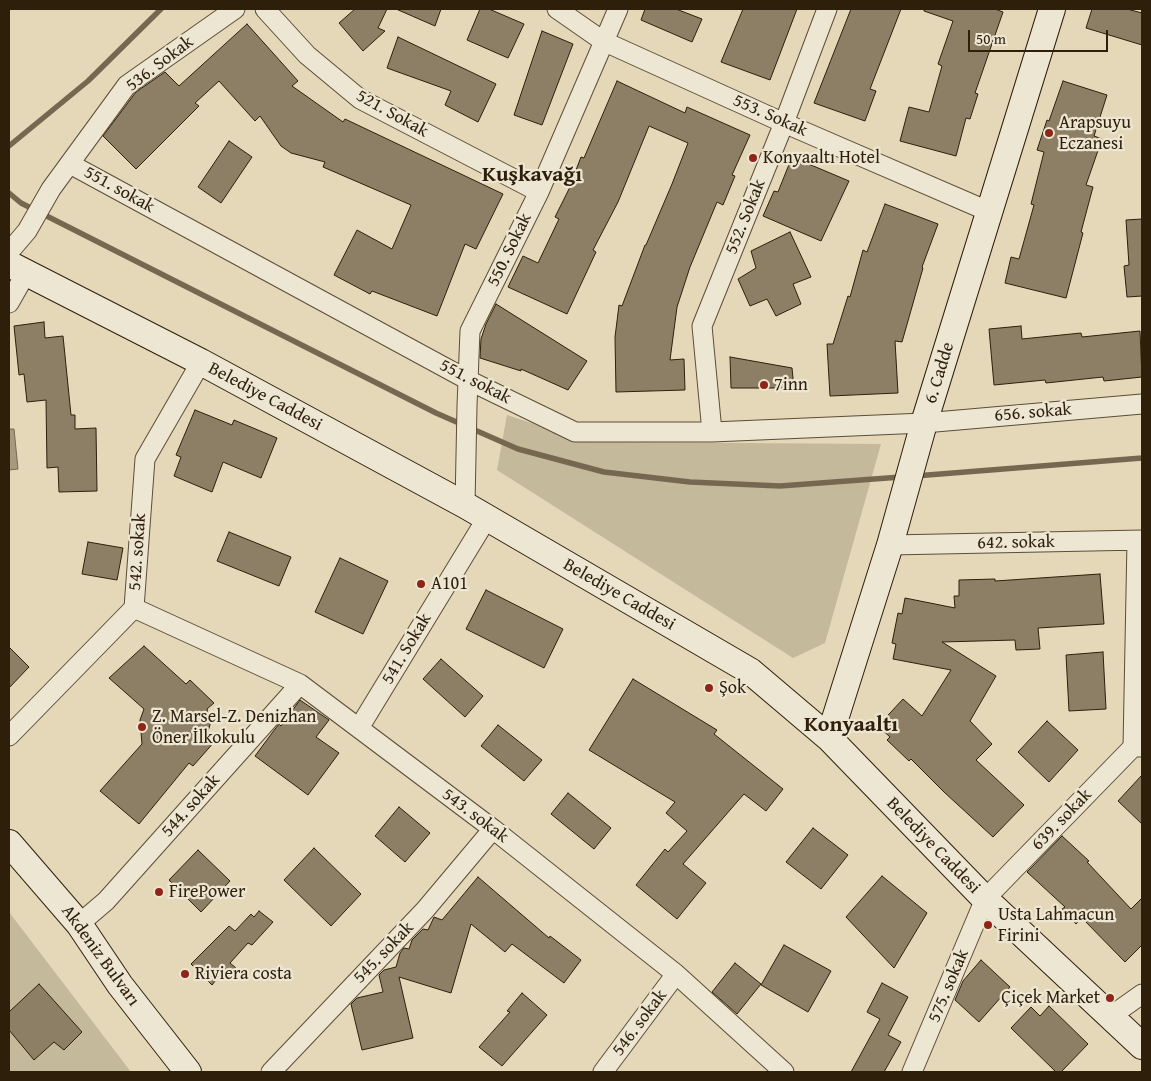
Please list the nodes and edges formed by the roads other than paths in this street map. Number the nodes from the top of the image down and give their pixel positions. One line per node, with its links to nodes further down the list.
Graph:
1 (235, 9): 9 (street, 536. Sokak)
2 (264, 9): 10 (street, 521. Sokak)
3 (556, 9): 7 (street, 553. Sokak)
4 (618, 9): 7 (street, 550. Sokak)
5 (827, 9): 8 (street, 552. Sokak)
6 (1052, 9): 11 (main road, 6. Cadde)
7 (603, 41): 8 (street, 553. Sokak); 10 (street, 550. Sokak)
8 (784, 122): 11 (street, 553. Sokak); 19 (street, 552. Sokak)
9 (70, 164): 12 (street, 536. Sokak); 16 (street, 551. sokak)
10 (539, 192): 16 (street, 550. Sokak)
11 (990, 212): 18 (main road, 6. Cadde)
12 (9, 252)
13 (17, 268): 14 (street); 15 (main road, Belediye Caddesi)
14 (9, 304)
15 (200, 362): 20 (main road, Belediye Caddesi); 23 (street, 542. sokak)
16 (468, 380): 19 (street, 551. sokak); 20 (street, 550. Sokak)
17 (1142, 404): 18 (street, 656. sokak)
18 (924, 423): 19 (street, 551. sokak); 22 (main road, 6. Cadde)
19 (712, 432)
20 (476, 512): 25 (street, 541. Sokak); 27 (main road, Belediye Caddesi)
21 (1140, 541): 22 (street, 642. sokak); 28 (street)
22 (890, 545): 27 (main road, 6. Cadde)
23 (134, 608): 24 (street, 543. sokak); 26 (street, 542. sokak)
24 (300, 684): 25 (street, 543. sokak); 32 (street, 544. sokak)
25 (359, 728): 29 (street, 543. sokak)
26 (9, 736)
27 (829, 738): 31 (main road, Belediye Caddesi)
28 (1138, 747): 31 (street, 639. sokak)
29 (493, 829): 33 (street, 543. sokak); 38 (street, 545. sokak)
30 (9, 842): 32 (main road, Akdeniz Bulvarı)
31 (985, 899): 35 (main road, Belediye Caddesi); 41 (street, 575. sokak)
32 (79, 924): 37 (main road, Akdeniz Bulvarı)
33 (676, 974): 39 (street, 546. sokak); 40 (street, 543. sokak)
34 (1142, 994): 35 (street)
35 (1111, 1016): 36 (main road, Belediye Caddesi)
36 (1142, 1046)
37 (188, 1072)
38 (270, 1072)
39 (602, 1072)
40 (784, 1072)
41 (912, 1072)

